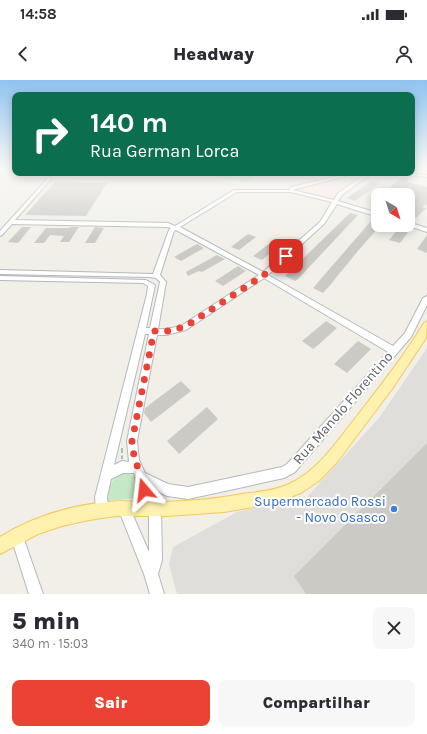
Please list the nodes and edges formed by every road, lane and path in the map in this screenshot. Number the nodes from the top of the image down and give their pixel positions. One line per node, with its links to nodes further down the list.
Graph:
1 (36, 193): 8 (street)
2 (233, 193): 9 (street)
3 (299, 193): 5 (street)
4 (341, 193): 5 (street)
5 (335, 201): 6 (street); 14 (street)
6 (371, 213)
7 (427, 221): 10 (street)
8 (10, 222): 9 (street); 11 (street)
9 (177, 228): 14 (street); 15 (street)
10 (424, 230)
11 (0, 234)
12 (0, 272): 13 (street)
13 (15, 275): 15 (street); 16 (street); 19 (street)
14 (264, 275): 20 (street); 21 (street)
15 (156, 276): 20 (street)
16 (0, 278)
17 (427, 298): 21 (street, Rua Manolo Florentino)
18 (426, 330): 27 (main road)
19 (142, 331): 20 (street); 25 (street)
20 (154, 331): 24 (street)
21 (394, 351): 24 (street, Rua Manolo Florentino)
22 (122, 445): 23 (path)
23 (122, 466): 24 (street, Rua Manolo Florentino); 25 (street)
24 (139, 472): 27 (street)
25 (107, 475): 28 (street)
26 (124, 508): 27 (main road); 28 (main road); 31 (street)
27 (155, 509): 31 (street)
28 (102, 510): 29 (main road)
29 (16, 534): 30 (main road); 32 (street)
30 (0, 546)
31 (151, 574): 33 (street)
32 (36, 594)
33 (157, 594)

